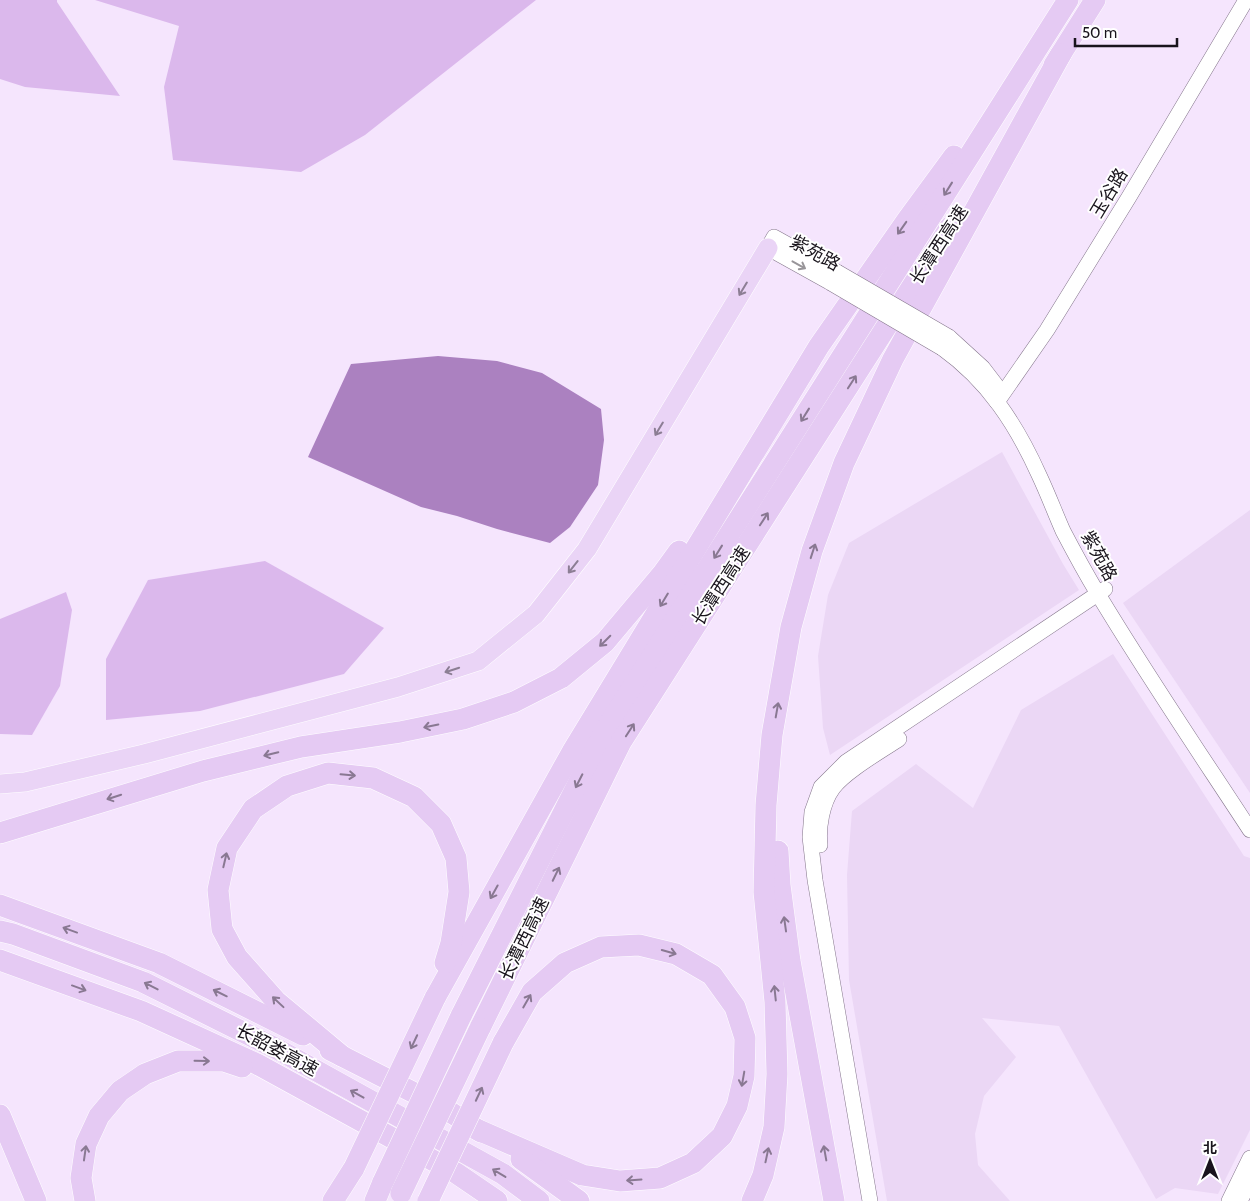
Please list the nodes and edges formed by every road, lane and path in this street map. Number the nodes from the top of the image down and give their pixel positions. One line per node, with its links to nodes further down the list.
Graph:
1 (1095, 0): 5 (highway, 长潭西高速)
2 (1246, 0): 7 (street, 玉谷路)
3 (1067, 2): 8 (highway, one-way to 8); 27 (highway, 长潭西高速, one-way to 27, bridge)
4 (1250, 7): 7 (street, 玉谷路)
5 (1061, 54): 10 (highway, one-way to 5); 28 (highway, 长潭西高速, one-way to 5, bridge)
6 (768, 248): 7 (street, 紫苑路, bridge); 11 (highway, one-way to 11)
7 (1002, 400): 9 (street, 紫苑路)
8 (774, 422): 14 (highway, one-way to 14); 18 (highway, one-way to 18)
9 (1104, 596): 12 (street, 紫苑路); 13 (street, 紫苑路); 40 (street); 41 (street)
10 (772, 735): 38 (highway, one-way to 10); 39 (highway, one-way to 10)
11 (0, 784)
12 (1250, 813)
13 (1250, 830)
14 (0, 833)
15 (0, 905): 19 (highway, one-way to 15)
16 (0, 931): 36 (highway, 长韶娄高速, one-way to 16)
17 (0, 960): 20 (highway, 长韶娄高速, one-way to 20)
18 (435, 998): 19 (highway, one-way to 18); 25 (highway, one-way to 25, bridge)
19 (342, 1056): 22 (highway)
20 (292, 1083): 31 (highway, one-way to 20); 35 (highway, 长韶娄高速)
21 (0, 1116): 23 (highway)
22 (476, 1129): 34 (highway, one-way to 22, bridge); 37 (highway)
23 (11, 1143): 29 (highway); 30 (highway)
24 (1250, 1158): 42 (street)
25 (354, 1168): 32 (highway); 33 (highway)
26 (1250, 1181): 43 (street)
27 (379, 1192)
28 (399, 1197)
29 (18, 1201)
30 (36, 1201)
31 (85, 1201)
32 (333, 1201)
33 (340, 1201)
34 (428, 1201)
35 (497, 1201)
36 (539, 1201)
37 (580, 1201)
38 (752, 1201)
39 (834, 1201)
40 (870, 1201)
41 (880, 1201)
42 (1229, 1201)
43 (1240, 1201)

